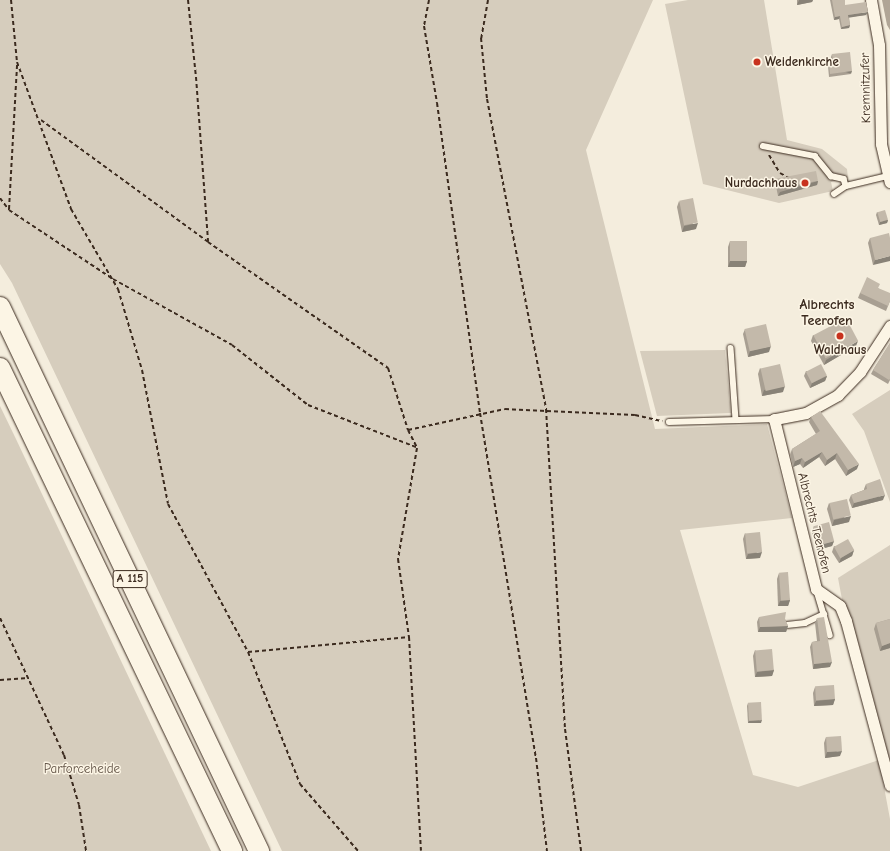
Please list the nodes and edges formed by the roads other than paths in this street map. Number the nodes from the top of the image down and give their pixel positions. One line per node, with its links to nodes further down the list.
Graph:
1 (871, 0): 3 (street, Kremnitzufer)
2 (763, 146): 4 (lane)
3 (889, 179): 4 (lane)
4 (846, 186): 5 (lane)
5 (834, 194)
6 (0, 307): 19 (highway, A 115)
7 (890, 326): 11 (street)
8 (731, 348): 10 (lane)
9 (0, 368): 18 (highway, A 115)
10 (736, 420): 11 (lane); 12 (lane)
11 (771, 421): 13 (street, Albrechts Teerofen)
12 (669, 422)
13 (816, 589): 14 (lane); 17 (street, Albrechts Teerofen)
14 (824, 614): 15 (lane); 16 (lane)
15 (787, 624)
16 (830, 635)
17 (890, 785)
18 (232, 851)
19 (259, 851)

